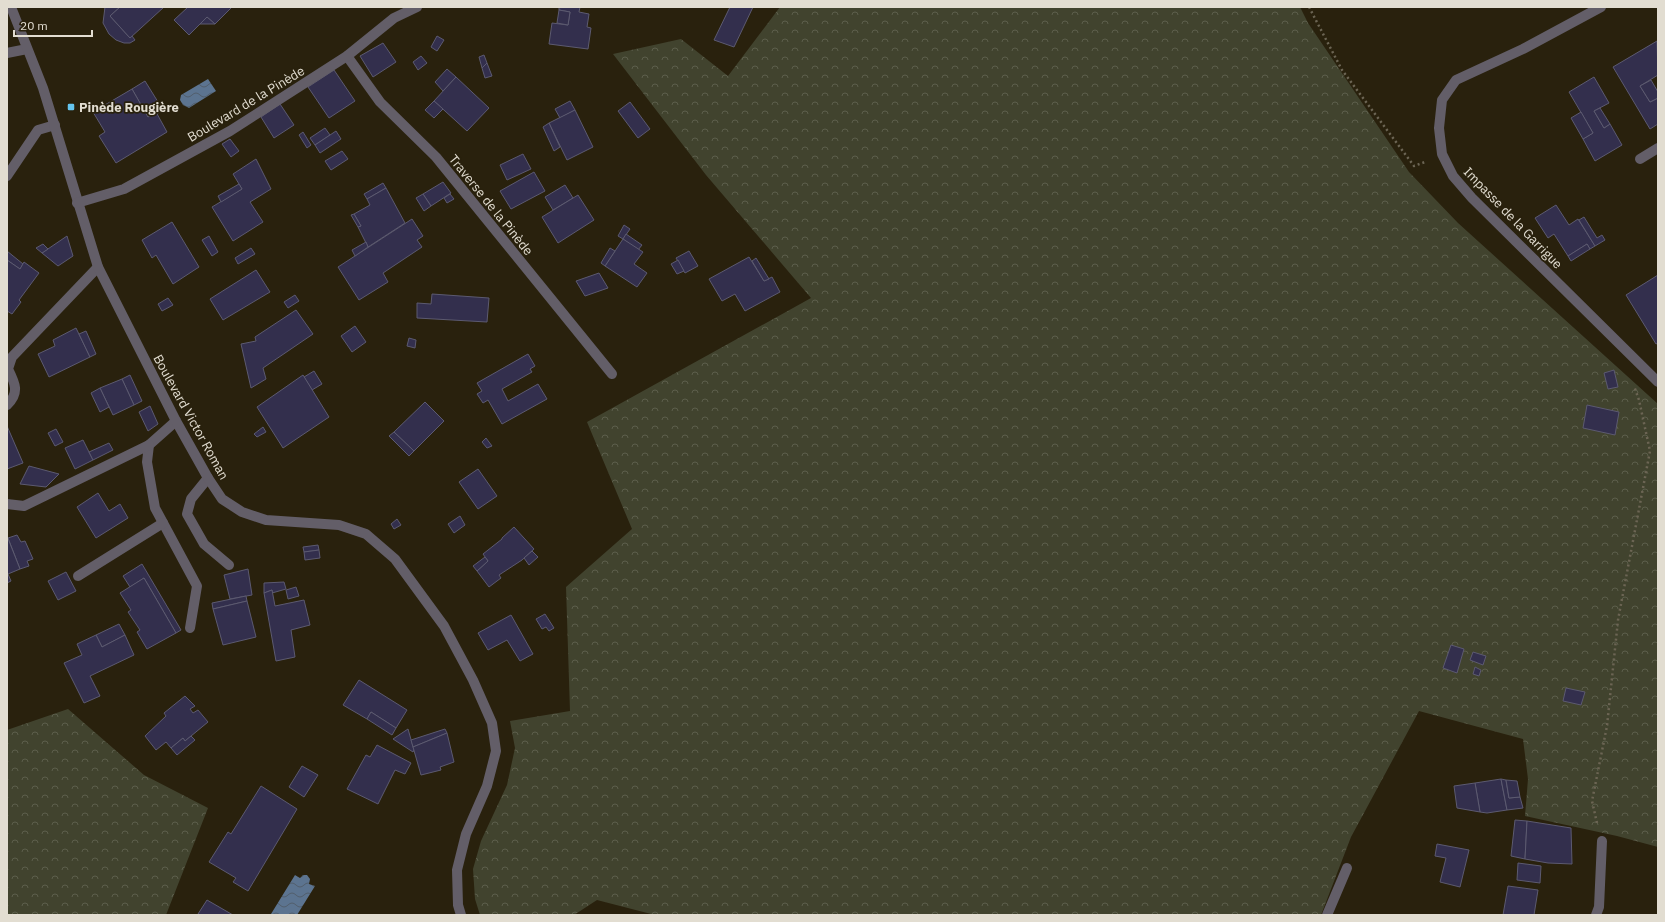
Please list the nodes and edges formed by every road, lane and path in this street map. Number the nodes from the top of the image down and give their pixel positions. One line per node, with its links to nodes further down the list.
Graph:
1 (11, 7): 5 (street, Boulevard Victor Roman)
2 (417, 7): 7 (street, Boulevard de la Pinède)
3 (1309, 7): 12 (path)
4 (1601, 7): 18 (street, Impasse de la Garrigue)
5 (27, 49): 6 (street); 8 (street, Boulevard Victor Roman)
6 (7, 53)
7 (347, 56): 14 (street, Boulevard de la Pinède); 16 (street, Traverse de la Pinède)
8 (55, 125): 11 (street); 14 (street, Boulevard Victor Roman)
9 (1658, 148): 10 (street)
10 (1640, 159)
11 (10, 163): 13 (street)
12 (1428, 167)
13 (7, 176)
14 (77, 203): 15 (street, Boulevard Victor Roman)
15 (98, 267): 19 (street); 20 (street, Boulevard Victor Roman)
16 (612, 374)
17 (1631, 381): 28 (path)
18 (1658, 382)
19 (7, 405)
20 (176, 421): 21 (street); 22 (street, Boulevard Victor Roman)
21 (149, 445): 23 (street); 24 (street)
22 (208, 478): 25 (street); 30 (street, Boulevard Victor Roman)
23 (7, 504)
24 (163, 523): 26 (street); 27 (street)
25 (229, 565)
26 (78, 576)
27 (190, 628)
28 (1602, 841): 32 (street)
29 (1347, 868): 31 (street)
30 (461, 915)
31 (1327, 915)
32 (1596, 915)

